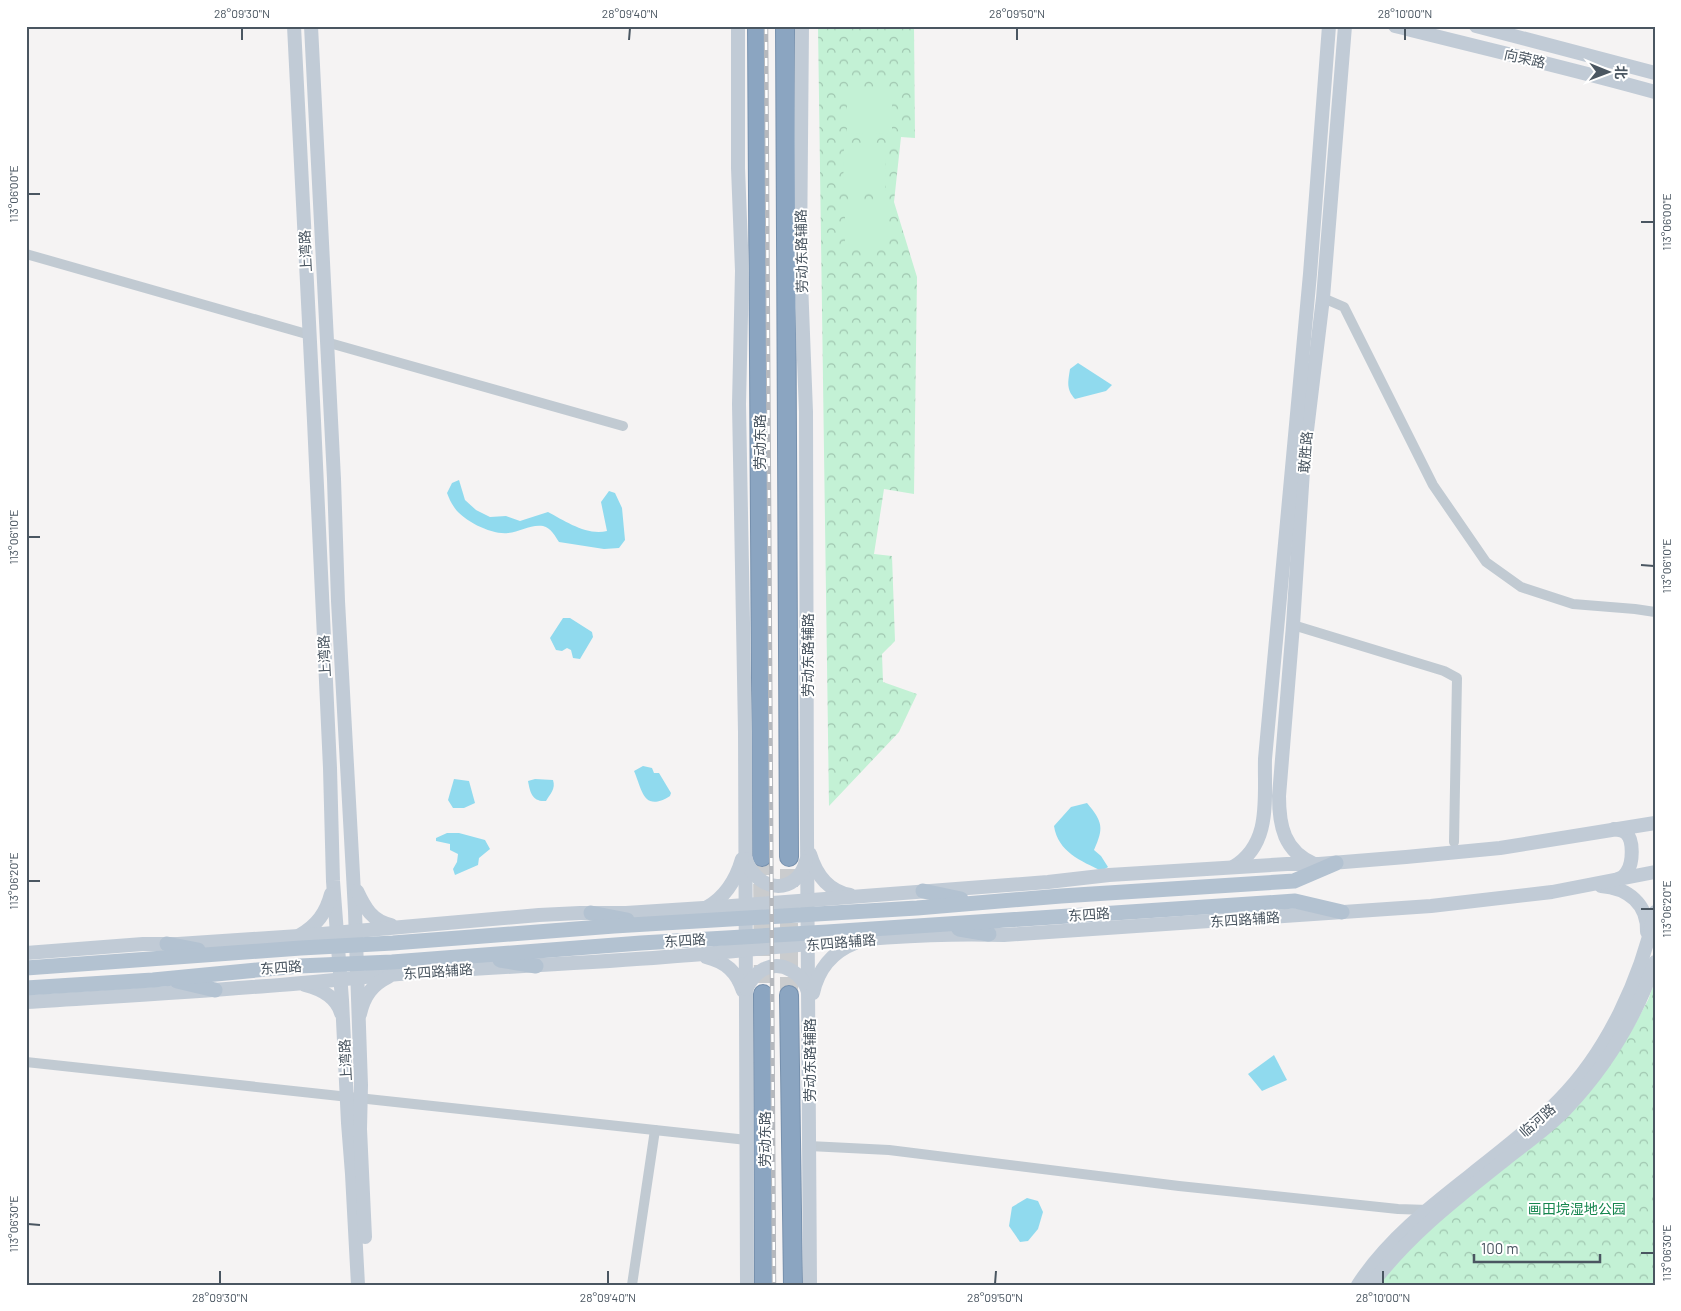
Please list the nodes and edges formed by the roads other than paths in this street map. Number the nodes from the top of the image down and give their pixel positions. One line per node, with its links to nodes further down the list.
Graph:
1 (294, 26): 15 (main road, 上湾路)
2 (311, 26): 16 (main road, 上湾路)
3 (738, 26): 24 (main road)
4 (757, 26): 24 (highway, 劳动东路)
5 (785, 26): 25 (highway, 劳动东路)
6 (802, 26): 22 (main road, 劳动东路辅路)
7 (1328, 26): 29 (main road, 敢胜路)
8 (1345, 26): 14 (main road, 敢胜路)
9 (1395, 26): 12 (main road, 向荣路)
10 (1476, 26): 11 (main road, 向荣路)
11 (1655, 74)
12 (1655, 92)
13 (26, 254): 15 (street)
14 (1323, 298): 18 (street); 19 (main road, 敢胜路)
15 (310, 335): 31 (main road, 上湾路)
16 (326, 342): 17 (street); 32 (main road, 上湾路)
17 (623, 426)
18 (1655, 612)
19 (1293, 625): 23 (street); 28 (main road, 敢胜路)
20 (1652, 822): 21 (main road)
21 (1614, 829): 27 (main road); 33 (main road)
22 (807, 839): 26 (main road, 劳动东路辅路); 36 (main road)
23 (1454, 842)
24 (751, 852): 26 (main road); 38 (main road); 40 (main road)
25 (789, 857)
26 (807, 859): 39 (main road, 劳动东路辅路)
27 (1336, 863): 28 (main road); 37 (main road, 东四路)
28 (1314, 864): 29 (main road)
29 (1233, 867): 35 (main road)
30 (1655, 872): 33 (main road, 东四路辅路)
31 (333, 880): 50 (main road); 53 (main road, 上湾路)
32 (354, 880): 48 (main road); 52 (main road, 上湾路)
33 (1617, 880): 34 (main road, 东四路辅路)
34 (1586, 886): 41 (main road, 东四路辅路); 55 (main road)
35 (923, 892): 36 (main road); 37 (main road)
36 (856, 896): 39 (main road)
37 (980, 902): 44 (main road, 东四路)
38 (706, 908): 40 (main road); 43 (main road); 45 (main road)
39 (808, 908): 40 (main road, 东四路); 44 (main road, 东四路); 54 (main road, 劳动东路辅路)
40 (746, 912): 45 (main road, 东四路); 57 (main road)
41 (1342, 912): 47 (main road, 东四路); 49 (main road, 东四路辅路)
42 (1655, 912): 55 (main road, 临河路)
43 (591, 913): 46 (main road); 48 (main road)
44 (849, 913): 51 (main road)
45 (671, 923): 46 (main road, 东四路)
46 (648, 924): 52 (main road, 东四路)
47 (935, 925): 49 (main road); 51 (main road, 东四路)
48 (405, 926): 52 (main road)
49 (989, 934): 51 (main road, 东四路辅路)
50 (300, 936): 53 (main road); 56 (main road); 58 (main road)
51 (855, 936): 54 (main road, 东四路); 81 (main road)
52 (356, 938): 53 (main road, 东四路); 68 (main road, 上湾路)
53 (337, 939): 58 (main road, 东四路); 65 (main road, 上湾路)
54 (808, 939): 57 (main road, 东四路); 78 (main road, 劳动东路辅路)
55 (1647, 943): 89 (main road, 临河路)
56 (167, 944): 59 (main road); 60 (main road)
57 (746, 944): 61 (main road, 东四路辅路); 62 (main road, 东四路); 75 (main road)
58 (267, 950): 60 (main road, 东四路)
59 (26, 953)
60 (217, 954): 67 (main road, 东四路)
61 (693, 955): 66 (main road, 东四路辅路); 80 (main road)
62 (472, 956): 63 (main road, 东四路); 66 (main road)
63 (429, 959): 68 (main road, 东四路); 69 (main road)
64 (1655, 962): 98 (main road, 临河路)
65 (339, 964): 68 (main road, 东四路); 70 (main road, 东四路); 71 (main road, 上湾路)
66 (536, 966): 69 (main road, 东四路辅路)
67 (26, 968)
68 (357, 971): 69 (main road, 东四路辅路); 71 (main road, 东四路辅路); 83 (main road, 上湾路)
69 (392, 975): 83 (main road)
70 (166, 978): 73 (main road, 东四路); 74 (main road)
71 (340, 980): 72 (main road, 东四路辅路); 82 (main road, 上湾路)
72 (294, 984): 74 (main road, 东四路辅路); 82 (main road)
73 (26, 988)
74 (215, 990): 79 (main road, 东四路辅路)
75 (746, 990): 78 (main road); 80 (main road)
76 (763, 994): 94 (highway, 劳动东路)
77 (789, 994): 95 (highway, 劳动东路)
78 (808, 996): 81 (main road, 劳动东路辅路)
79 (26, 1002)
80 (746, 1004): 87 (main road)
81 (808, 1016): 88 (main road, 劳动东路辅路)
82 (343, 1019): 85 (main road, 上湾路)
83 (358, 1027): 85 (main road, 上湾路)
84 (26, 1062): 85 (street)
85 (354, 1096): 86 (street); 90 (main road, 上湾路); 91 (main road, 上湾路)
86 (654, 1130): 87 (street); 92 (street)
87 (747, 1140): 93 (main road)
88 (809, 1146): 89 (street); 96 (main road, 劳动东路辅路)
89 (1428, 1210): 97 (main road, 临河路)
90 (358, 1285)
91 (368, 1285)
92 (632, 1285)
93 (747, 1285)
94 (764, 1285)
95 (793, 1285)
96 (810, 1285)
97 (1358, 1285)
98 (1371, 1285)

